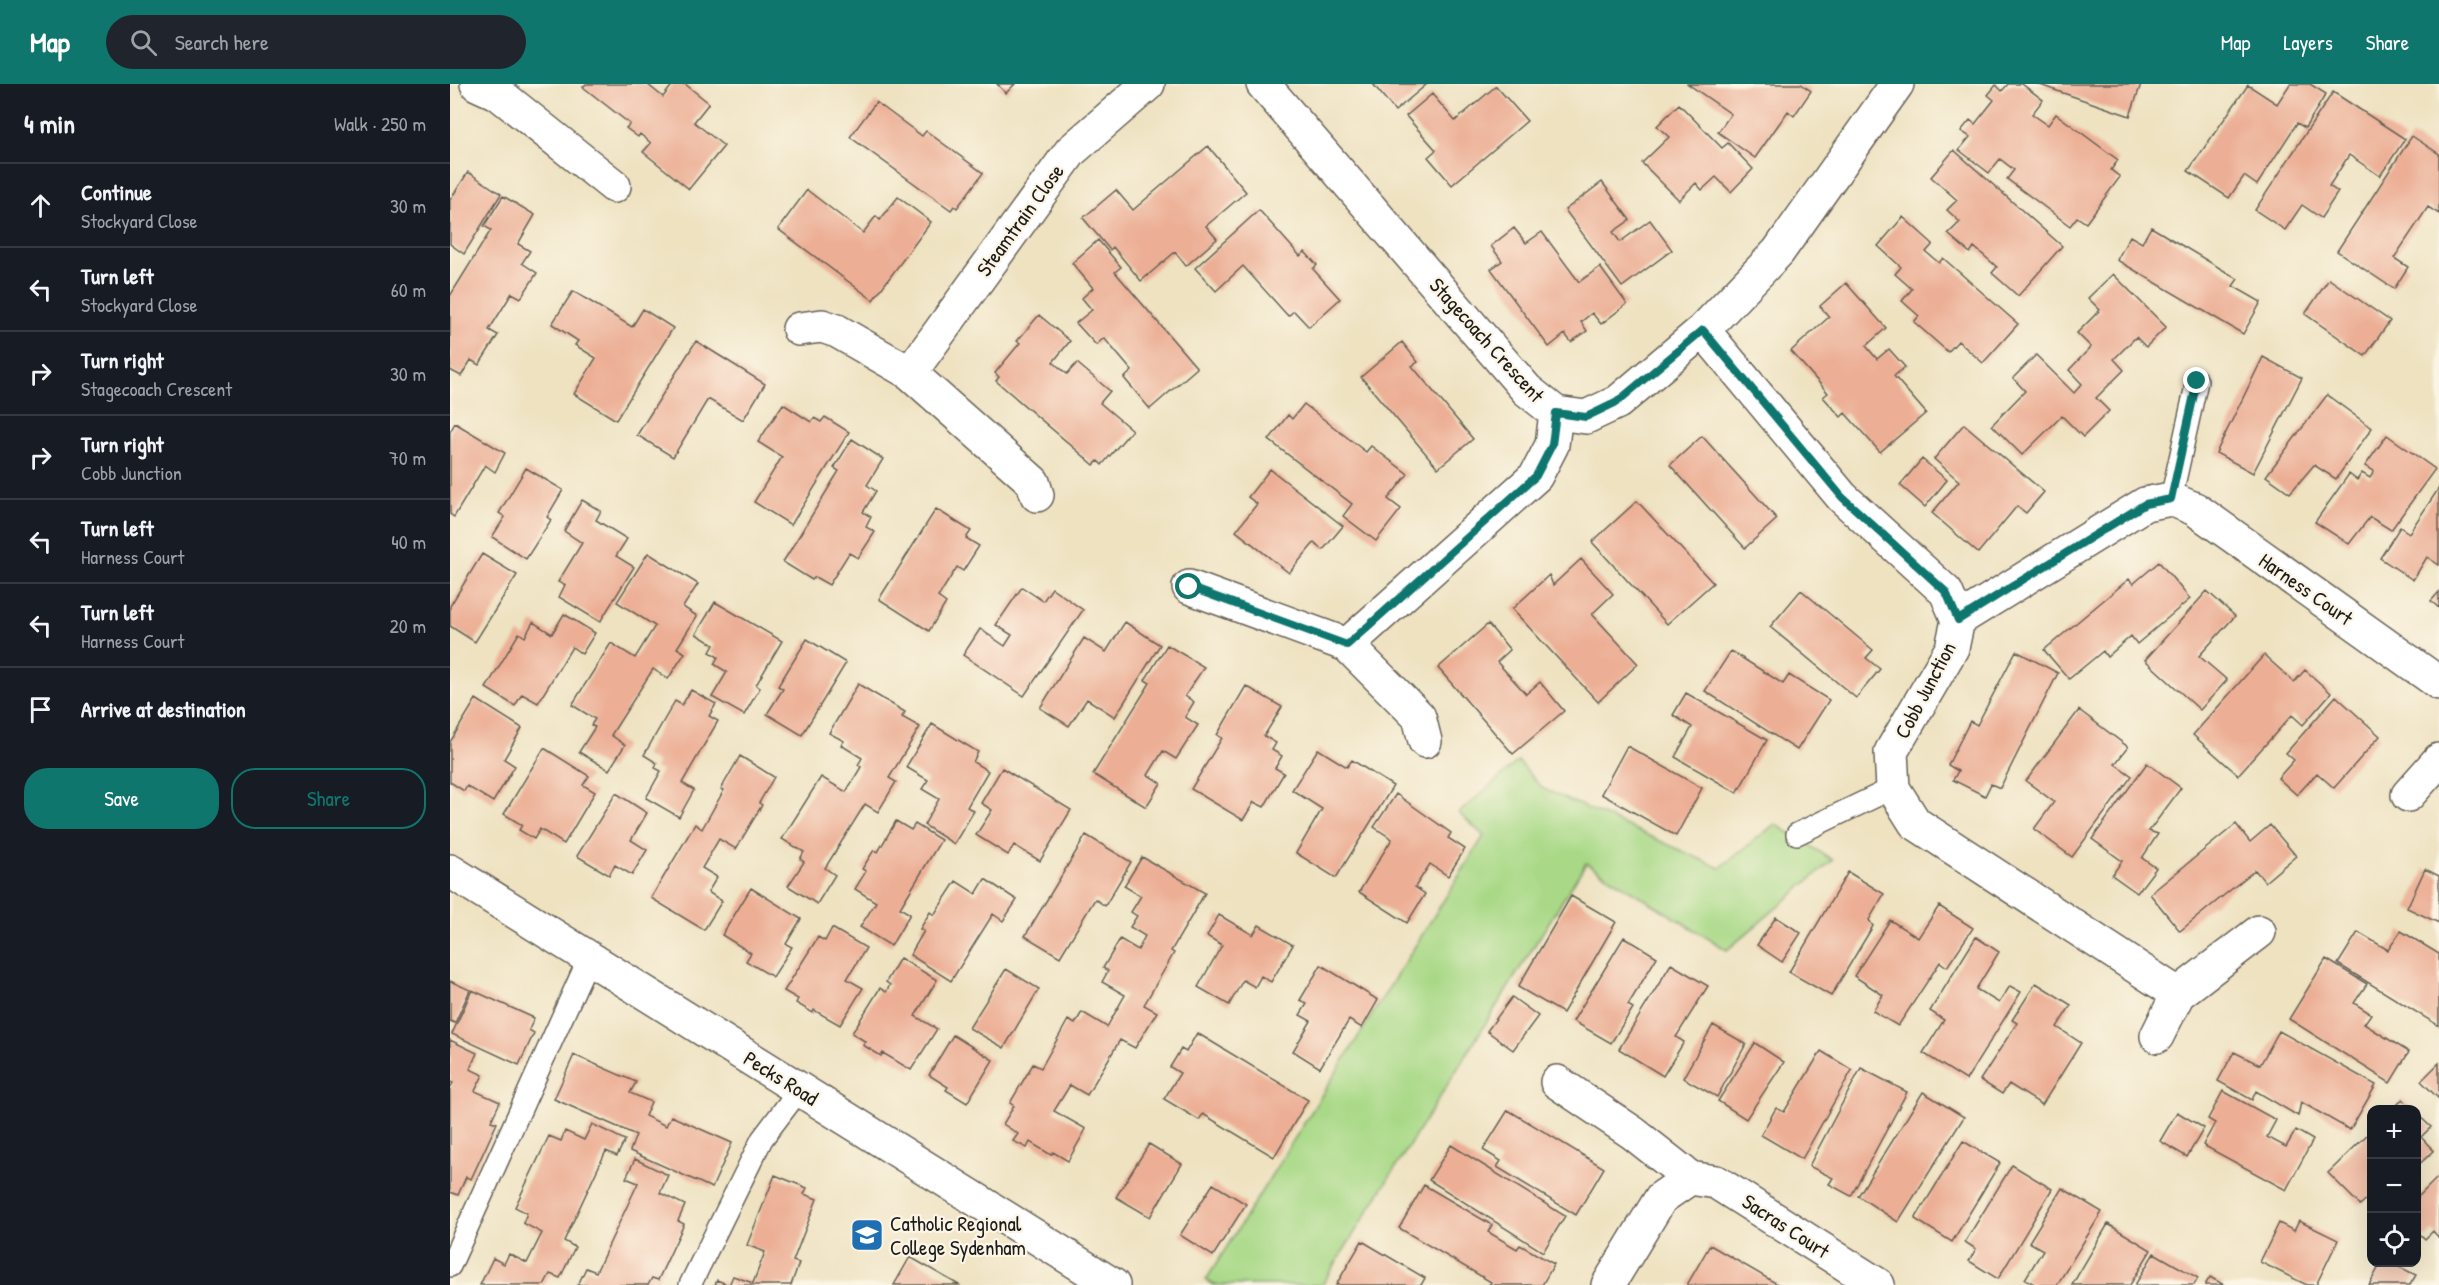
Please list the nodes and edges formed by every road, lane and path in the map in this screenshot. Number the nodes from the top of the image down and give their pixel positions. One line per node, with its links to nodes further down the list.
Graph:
1 (1148, 84): 8 (street, Steamtrain Close)
2 (1263, 84): 10 (street, Stagecoach Crescent)
3 (1897, 84): 7 (street, Stagecoach Crescent)
4 (494, 87): 5 (street)
5 (614, 186)
6 (799, 329): 8 (street)
7 (1703, 330): 10 (street, Stagecoach Crescent); 14 (street, Cobb Junction)
8 (910, 373): 11 (street)
9 (2197, 381): 12 (lane)
10 (1556, 413): 15 (street)
11 (1037, 495)
12 (2171, 499): 14 (street); 16 (street, Harness Court)
13 (1189, 587): 15 (street)
14 (1958, 620): 19 (street, Cobb Junction)
15 (1347, 645): 17 (street)
16 (2439, 683)
17 (1425, 741)
18 (2439, 760): 20 (street)
19 (1893, 788): 21 (lane); 25 (street, Cobb Junction)
20 (2408, 795)
21 (1797, 834)
22 (450, 871): 24 (street, Pecks Road)
23 (2259, 932): 25 (street)
24 (589, 958): 28 (street, Pecks Road); 30 (lane)
25 (2178, 994): 26 (street)
26 (2157, 1036)
27 (1557, 1082): 29 (street, Sacras Court)
28 (799, 1090): 31 (lane); 32 (street, Pecks Road)
29 (1690, 1178): 33 (street); 34 (street, Sacras Court)
30 (450, 1266)
31 (690, 1285)
32 (1113, 1285)
33 (1608, 1285)
34 (1878, 1285)

